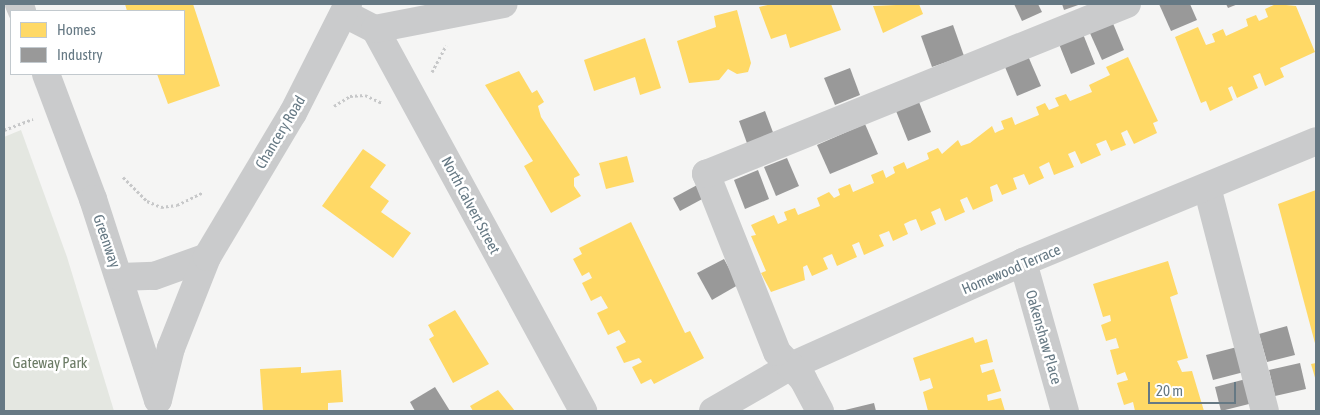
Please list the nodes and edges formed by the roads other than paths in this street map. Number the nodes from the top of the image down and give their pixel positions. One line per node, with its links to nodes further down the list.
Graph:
1 (504, 4): 4 (street)
2 (1127, 4): 11 (street)
3 (346, 9): 4 (street); 8 (street, Chancery Road)
4 (375, 29): 13 (street, North Calvert Street)
5 (46, 75): 10 (street, Greenway)
6 (1316, 141): 7 (street, Homewood Terrace)
7 (1207, 187): 9 (street, Homewood Terrace); 17 (street)
8 (207, 257): 10 (street); 12 (street, Chancery Road)
9 (1023, 262): 11 (street, Homewood Terrace); 16 (street, Oakenshaw Place)
10 (120, 278): 12 (street, Greenway)
11 (791, 366): 14 (street, Homewood Terrace); 15 (street)
12 (159, 406)
13 (582, 411)
14 (713, 411)
15 (820, 411)
16 (1065, 411)
17 (1265, 411)

